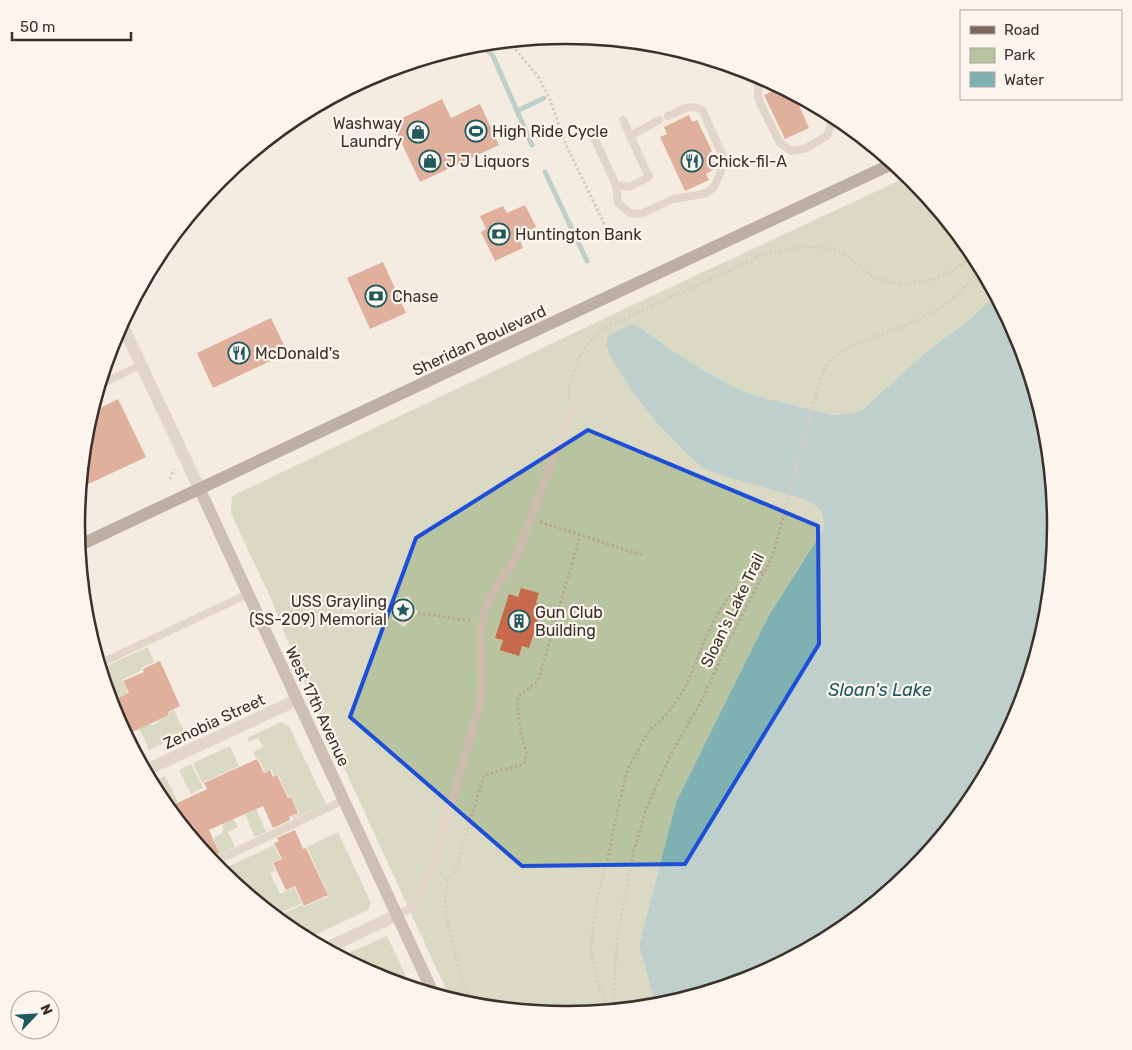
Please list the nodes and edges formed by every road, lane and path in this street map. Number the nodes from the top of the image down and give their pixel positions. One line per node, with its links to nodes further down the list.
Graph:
1 (513, 47): 11 (path)
2 (759, 84): 6 (lane)
3 (668, 116): 10 (lane)
4 (623, 120): 8 (lane)
5 (660, 120): 8 (lane)
6 (832, 124)
7 (592, 134): 10 (lane)
8 (630, 136): 10 (lane)
9 (887, 166): 20 (main road, Sheridan Boulevard)
10 (616, 185)
11 (614, 244)
12 (968, 261): 17 (path)
13 (976, 274): 25 (path, Sloan's Lake Trail)
14 (125, 331): 15 (street, West 17th Avenue)
15 (141, 365): 16 (lane); 20 (street, West 17th Avenue)
16 (107, 381)
17 (571, 410): 21 (lane)
18 (174, 469): 19 (path)
19 (170, 479)
20 (200, 490): 23 (main road, Sheridan Boulevard); 26 (street, West 17th Avenue)
21 (530, 519): 22 (path); 28 (lane)
22 (580, 535): 24 (path); 35 (path)
23 (86, 543)
24 (642, 555)
25 (766, 569): 40 (path, Sloan's Lake Trail); 41 (path)
26 (248, 594): 29 (lane); 30 (street, West 17th Avenue)
27 (418, 614): 28 (path)
28 (482, 623): 34 (lane)
29 (104, 661)
30 (297, 700): 31 (street, Zenobia Street); 32 (street, West 17th Avenue)
31 (150, 768)
32 (344, 800): 33 (lane); 36 (street, West 17th Avenue)
33 (220, 858)
34 (432, 865): 35 (path); 36 (lane)
35 (447, 881): 39 (path)
36 (397, 915): 37 (street); 38 (street, West 17th Avenue)
37 (332, 946)
38 (431, 987)
39 (468, 996)
40 (615, 1003)
41 (606, 1004)

